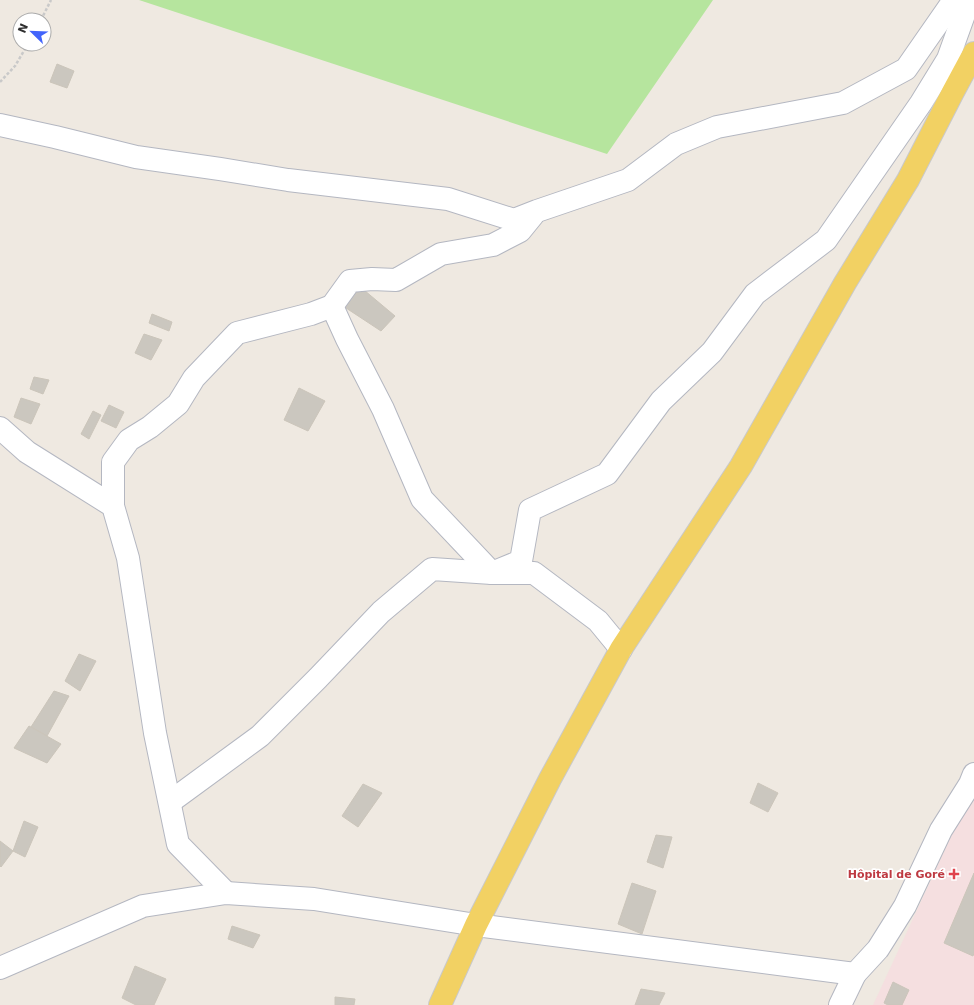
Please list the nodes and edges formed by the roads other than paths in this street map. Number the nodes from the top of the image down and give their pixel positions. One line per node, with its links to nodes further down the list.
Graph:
1 (954, 0): 5 (street)
2 (963, 0): 9 (street)
3 (974, 53): 10 (main road)
4 (0, 125): 5 (street)
5 (537, 211): 6 (street)
6 (332, 306): 8 (street); 9 (street)
7 (0, 428): 8 (street)
8 (113, 506): 12 (street)
9 (492, 573): 10 (street); 12 (street)
10 (621, 649): 14 (main road)
11 (974, 774): 16 (street)
12 (170, 802): 13 (street)
13 (226, 892): 14 (street); 15 (street)
14 (476, 925): 16 (street); 17 (main road)
15 (0, 968)
16 (855, 974): 18 (street)
17 (440, 1005)
18 (840, 1005)

